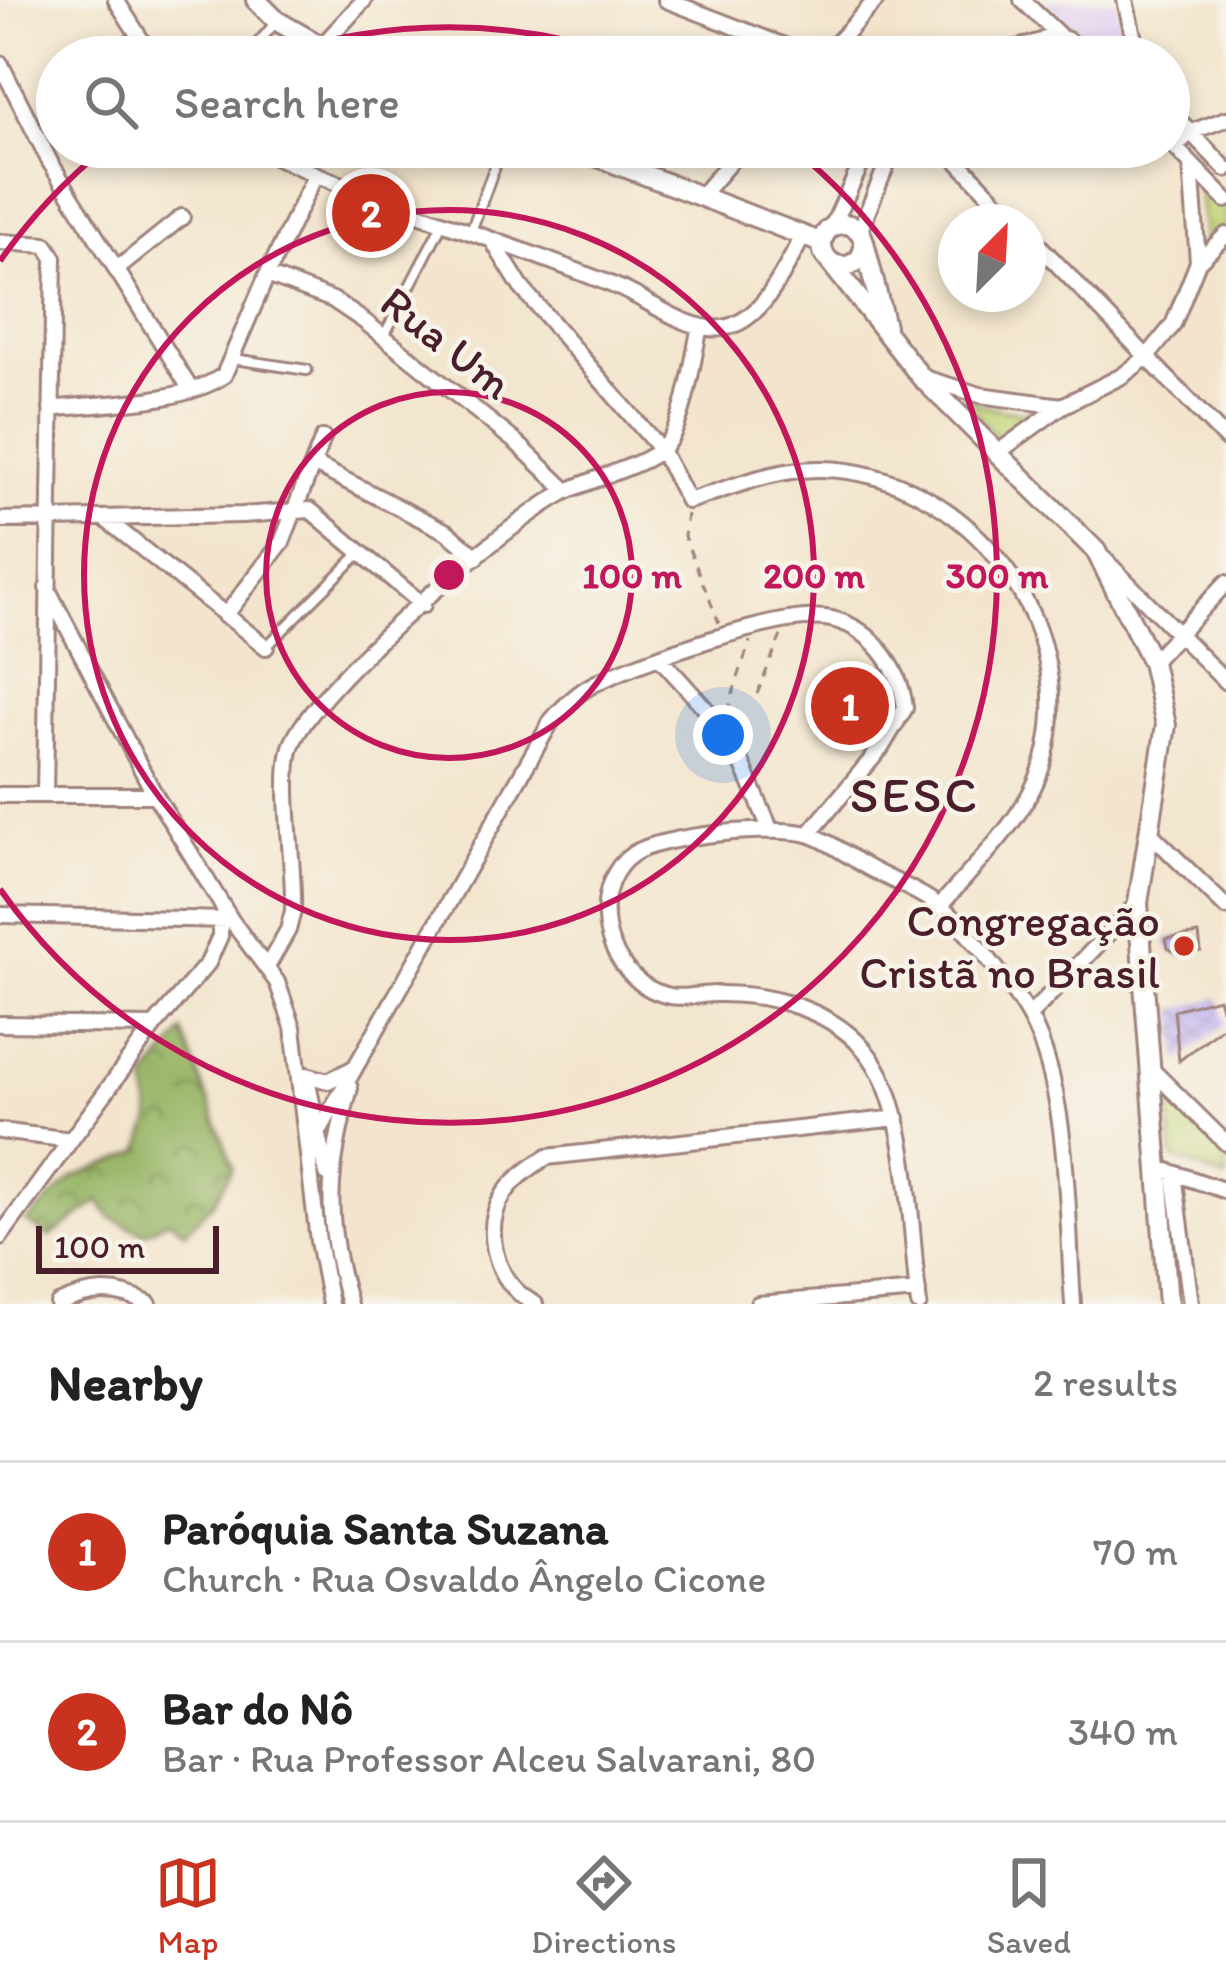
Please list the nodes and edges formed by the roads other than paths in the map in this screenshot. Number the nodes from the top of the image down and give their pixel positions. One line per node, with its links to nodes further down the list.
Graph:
1 (116, 0): 10 (street)
2 (256, 0): 8 (main road)
3 (364, 0): 13 (street)
4 (666, 0): 14 (street)
5 (876, 0): 15 (street)
6 (1022, 0): 9 (street)
7 (1125, 0): 17 (street)
8 (277, 21): 11 (lane); 12 (main road)
9 (1059, 35): 16 (street)
10 (139, 36)
11 (264, 36)
12 (301, 36)
13 (331, 36)
14 (759, 36)
15 (843, 36)
16 (1055, 36)
17 (1133, 36)
18 (0, 63): 21 (street)
19 (1226, 119): 20 (street)
20 (1191, 132): 31 (street)
21 (36, 134)
22 (1191, 164): 34 (street); 45 (street)
23 (54, 168): 46 (street)
24 (299, 168): 32 (street)
25 (494, 168): 38 (lane)
26 (626, 168): 33 (main road)
27 (725, 168): 33 (street)
28 (859, 168): 43 (street)
29 (886, 168): 40 (street)
30 (964, 168): 35 (street)
31 (1226, 169)
32 (315, 176): 37 (street); 47 (street)
33 (700, 197): 43 (main road)
34 (1226, 200)
35 (999, 204)
36 (182, 217): 46 (street)
37 (443, 222): 38 (street); 49 (lane)
38 (471, 231): 41 (street)
39 (1226, 235): 45 (street)
40 (862, 236): 43 (main road); 43 (main road); 50 (main road)
41 (492, 240): 48 (street); 60 (street)
42 (0, 242): 57 (street)
43 (822, 242): 48 (street); 50 (main road)
44 (1046, 252): 51 (street)
45 (1198, 262): 51 (street)
46 (116, 270): 55 (street)
47 (266, 275): 49 (street, Rua Um); 52 (street)
48 (700, 326): 60 (street)
49 (384, 336): 63 (street, Rua Um)
50 (888, 336): 54 (main road)
51 (1148, 357): 56 (street); 59 (street)
52 (234, 359): 53 (lane); 55 (street)
53 (307, 370)
54 (921, 376): 56 (street); 61 (main road)
55 (190, 390): 57 (street)
56 (1062, 406): 61 (street)
57 (51, 409): 66 (street)
58 (323, 438): 62 (street)
59 (1226, 439)
60 (661, 450): 63 (street); 87 (street)
61 (997, 454): 69 (main road)
62 (313, 464): 64 (street); 70 (street)
63 (567, 491): 70 (street)
64 (295, 508): 65 (street); 68 (street); 74 (street)
65 (104, 518): 66 (street); 74 (street)
66 (48, 519): 67 (street); 72 (street)
67 (0, 520)
68 (362, 550): 73 (street); 76 (lane)
69 (1096, 551): 75 (street); 78 (main road)
70 (477, 556): 73 (street)
71 (1226, 583): 75 (street)
72 (47, 588): 80 (street); 82 (street)
73 (423, 605): 91 (street)
74 (225, 616): 76 (street)
75 (1178, 633): 78 (street); 79 (street)
76 (266, 647)
77 (659, 657): 83 (street); 85 (street); 96 (street)
78 (1152, 662): 84 (main road)
79 (1226, 682)
80 (45, 794): 81 (street); 82 (street)
81 (0, 795)
82 (155, 795): 90 (street)
83 (771, 831): 85 (street); 100 (street)
84 (1149, 832): 86 (main road); 88 (street)
85 (809, 834): 87 (street)
86 (1138, 903): 92 (street); 97 (main road)
87 (940, 906): 92 (street)
88 (1226, 907)
89 (0, 915): 90 (street)
90 (225, 920): 91 (street); 94 (street)
91 (267, 967): 95 (street)
92 (1029, 1016): 118 (street)
93 (0, 1024): 94 (street)
94 (154, 1026): 104 (street)
95 (293, 1027): 98 (street); 99 (street)
96 (356, 1066): 98 (street); 102 (street); 103 (street)
97 (1151, 1069): 105 (street); 107 (main road)
98 (307, 1076): 102 (street)
99 (301, 1095): 102 (street); 106 (street)
100 (897, 1118): 111 (street); 116 (street)
101 (0, 1131): 104 (street)
102 (318, 1133): 103 (street); 106 (street); 108 (street)
103 (337, 1138): 108 (street)
104 (70, 1140): 110 (street)
105 (1226, 1144)
106 (309, 1162): 115 (street)
107 (1166, 1170): 109 (street); 119 (main road); 120 (street)
108 (330, 1188): 112 (street)
109 (1226, 1192)
110 (0, 1238)
111 (919, 1298): 117 (street)
112 (347, 1303)
113 (58, 1304): 114 (street)
114 (149, 1304)
115 (330, 1304)
116 (535, 1304)
117 (758, 1304)
118 (1073, 1304)
119 (1168, 1304)
120 (1191, 1304)

